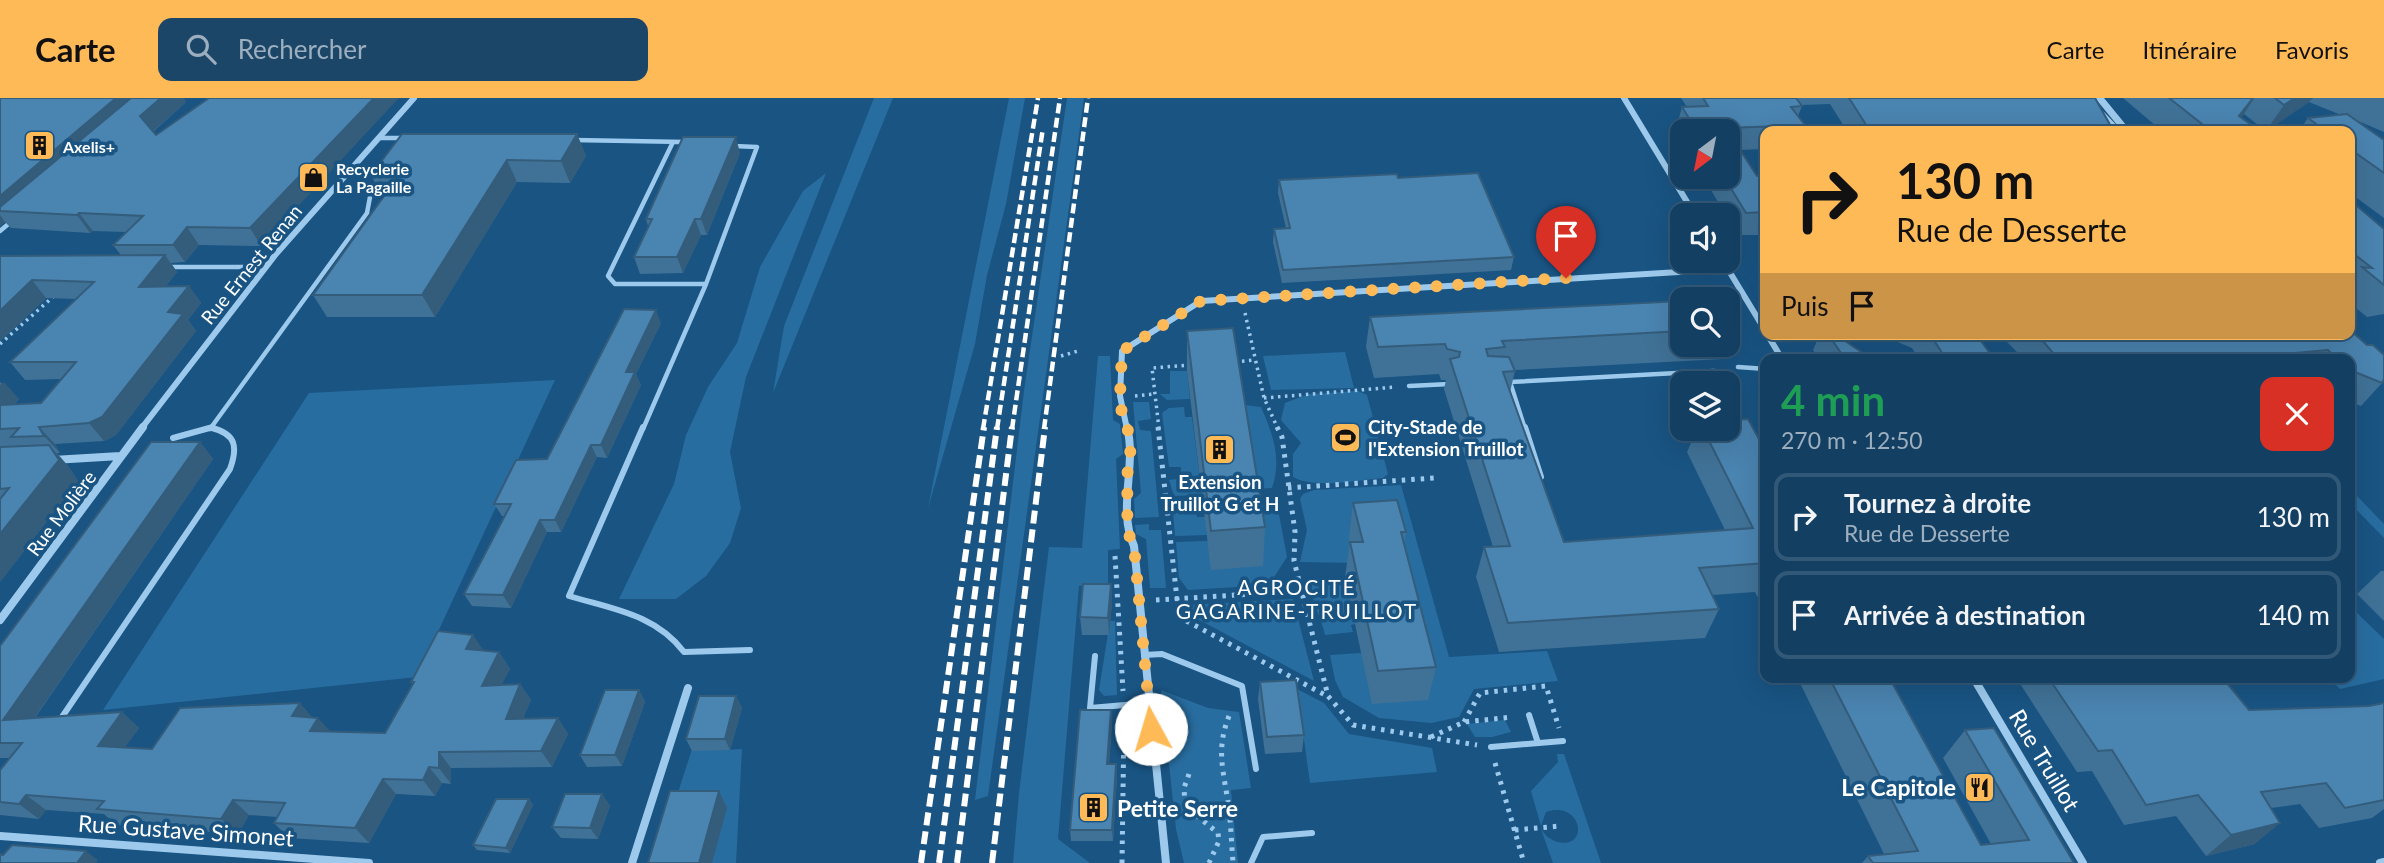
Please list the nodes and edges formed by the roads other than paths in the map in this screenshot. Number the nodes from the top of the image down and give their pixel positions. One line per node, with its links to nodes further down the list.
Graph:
1 (414, 98): 7 (street, Rue Ernest Renan)
2 (1624, 98): 14 (street)
3 (2099, 98): 6 (street)
4 (2099, 110): 5 (lane)
5 (2114, 126)
6 (2123, 126)
7 (380, 138): 8 (lane); 18 (street, Rue Ernest Renan)
8 (414, 138)
9 (572, 140): 10 (lane)
10 (673, 142): 11 (lane); 21 (lane)
11 (687, 142)
12 (729, 145): 21 (lane)
13 (386, 177): 30 (lane)
14 (1688, 203)
15 (21, 214): 16 (lane)
16 (0, 232)
17 (158, 267): 18 (lane)
18 (266, 267): 32 (street, Rue Ernest Renan)
19 (1670, 272): 37 (street)
20 (1731, 273): 22 (street)
21 (706, 284): 36 (lane)
22 (1760, 321)
23 (1738, 367): 24 (lane)
24 (1760, 369)
25 (1670, 373): 27 (lane)
26 (1496, 382): 27 (lane)
27 (1510, 382): 34 (lane)
28 (1450, 384): 29 (lane)
29 (1409, 386)
30 (212, 428): 31 (lane); 43 (lane)
31 (173, 438)
32 (120, 456): 33 (street); 35 (street, Rue Molière)
33 (39, 461)
34 (1543, 485)
35 (0, 620)
36 (750, 650)
37 (1144, 655): 41 (street); 47 (lane)
38 (1095, 656): 41 (lane)
39 (1977, 683): 54 (street, Rue Truillot)
40 (688, 688): 51 (street)
41 (1148, 703): 52 (street)
42 (1529, 715): 45 (lane)
43 (55, 727)
44 (1563, 741): 45 (lane)
45 (1538, 743): 46 (lane)
46 (1491, 747)
47 (1256, 769)
48 (1312, 833): 53 (lane)
49 (0, 836): 50 (street, Rue Gustave Simonet)
50 (369, 863)
51 (632, 863)
52 (1166, 863)
53 (1251, 863)
54 (2083, 863)

